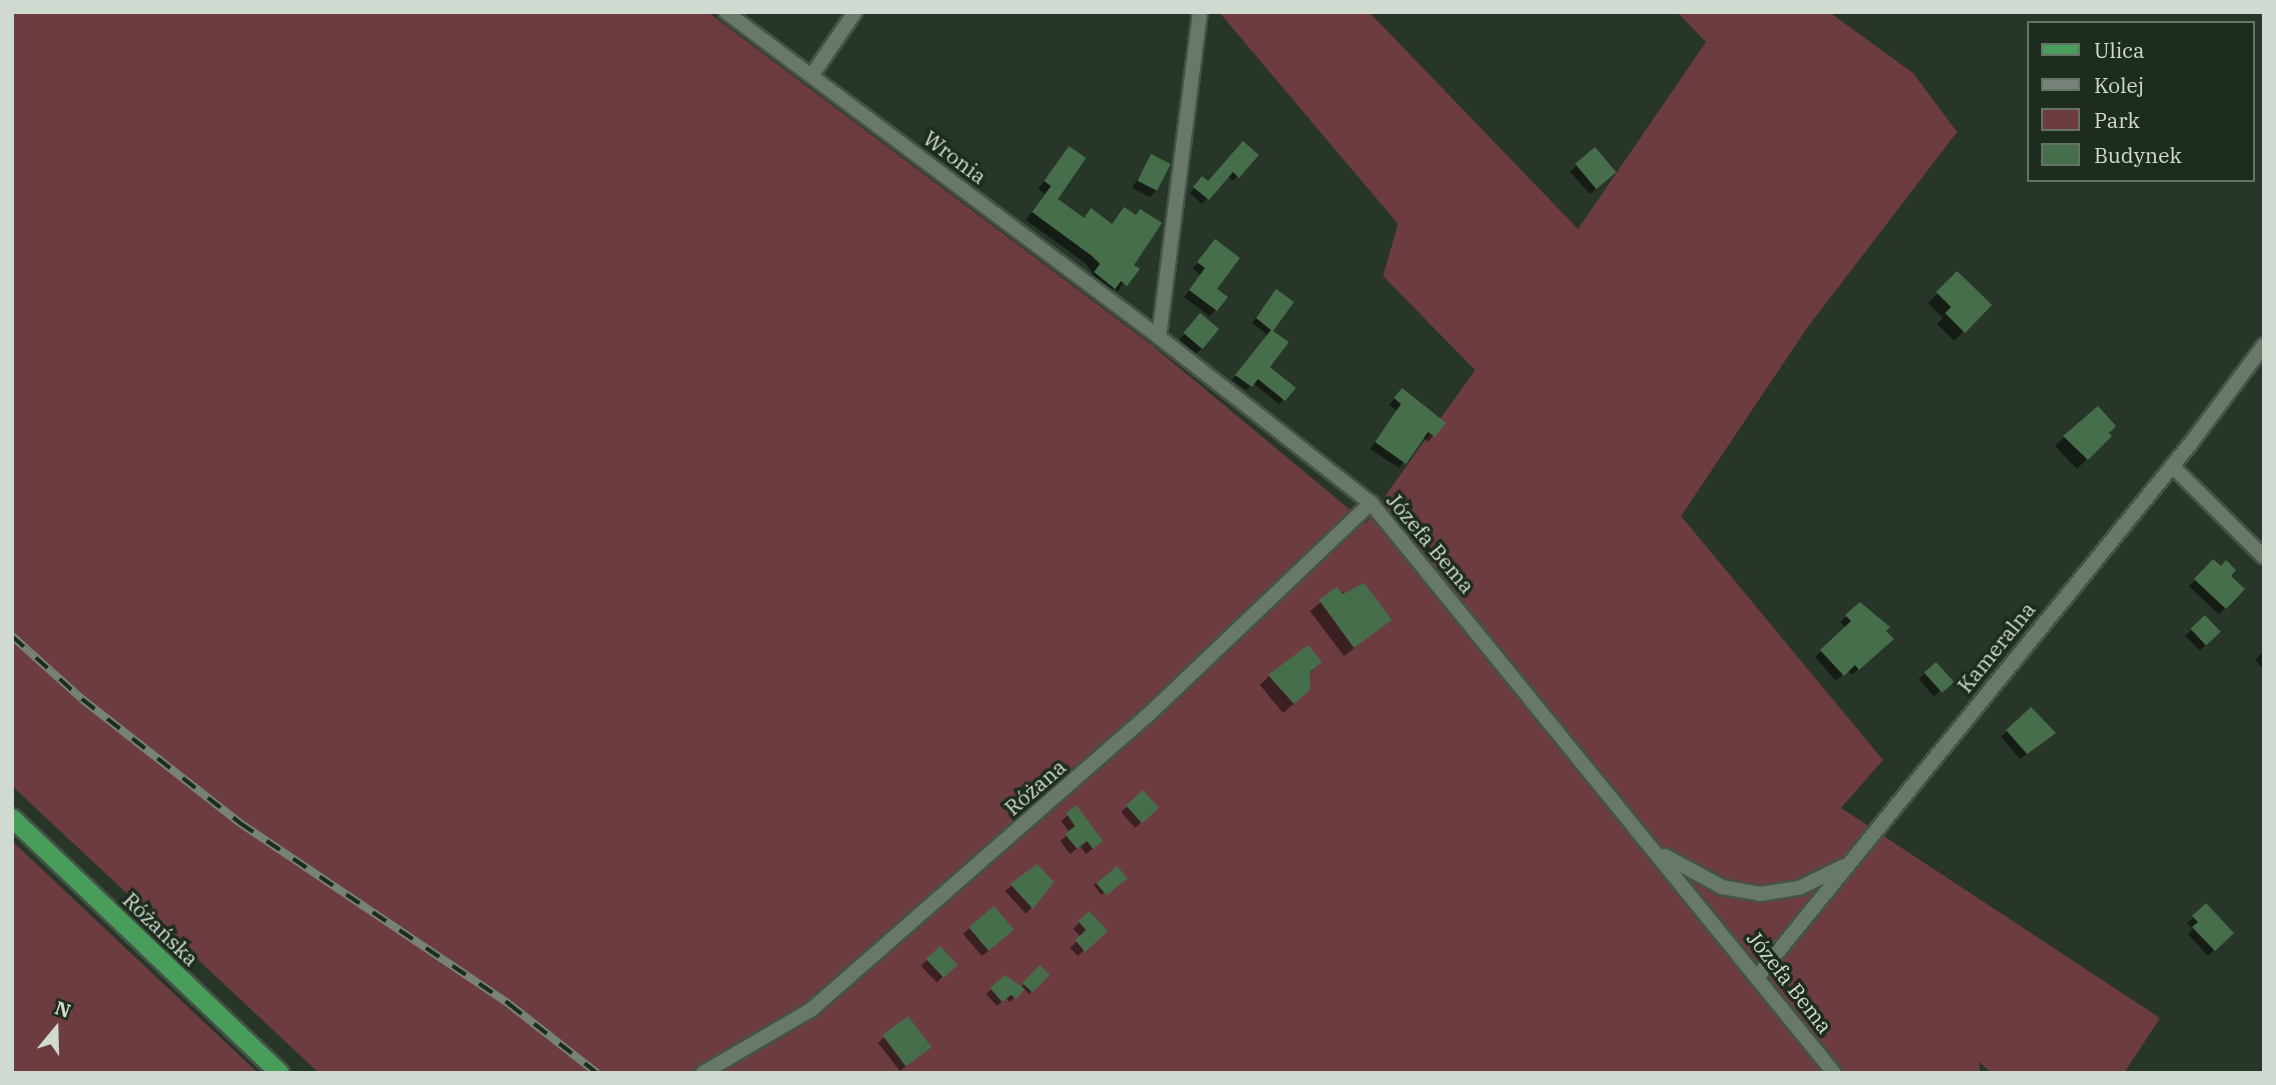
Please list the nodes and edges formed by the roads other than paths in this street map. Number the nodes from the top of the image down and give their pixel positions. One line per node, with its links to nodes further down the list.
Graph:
1 (726, 12): 4 (street, Wronia)
2 (855, 12): 4 (street)
3 (1200, 12): 5 (street)
4 (811, 75): 5 (street, Wronia)
5 (1159, 337): 8 (street, Józefa Bema)
6 (2264, 345): 7 (street, Kameralna)
7 (2172, 466): 9 (street); 12 (street, Kameralna)
8 (1371, 503): 11 (street, Józefa Bema); 15 (street, Różana)
9 (2264, 557)
10 (12, 818): 14 (main road, Różańska)
11 (1658, 852): 12 (street); 13 (street, Józefa Bema)
12 (1849, 864): 13 (street, Kameralna)
13 (1759, 975): 16 (street, Józefa Bema)
14 (279, 1073)
15 (703, 1073)
16 (1834, 1073)

